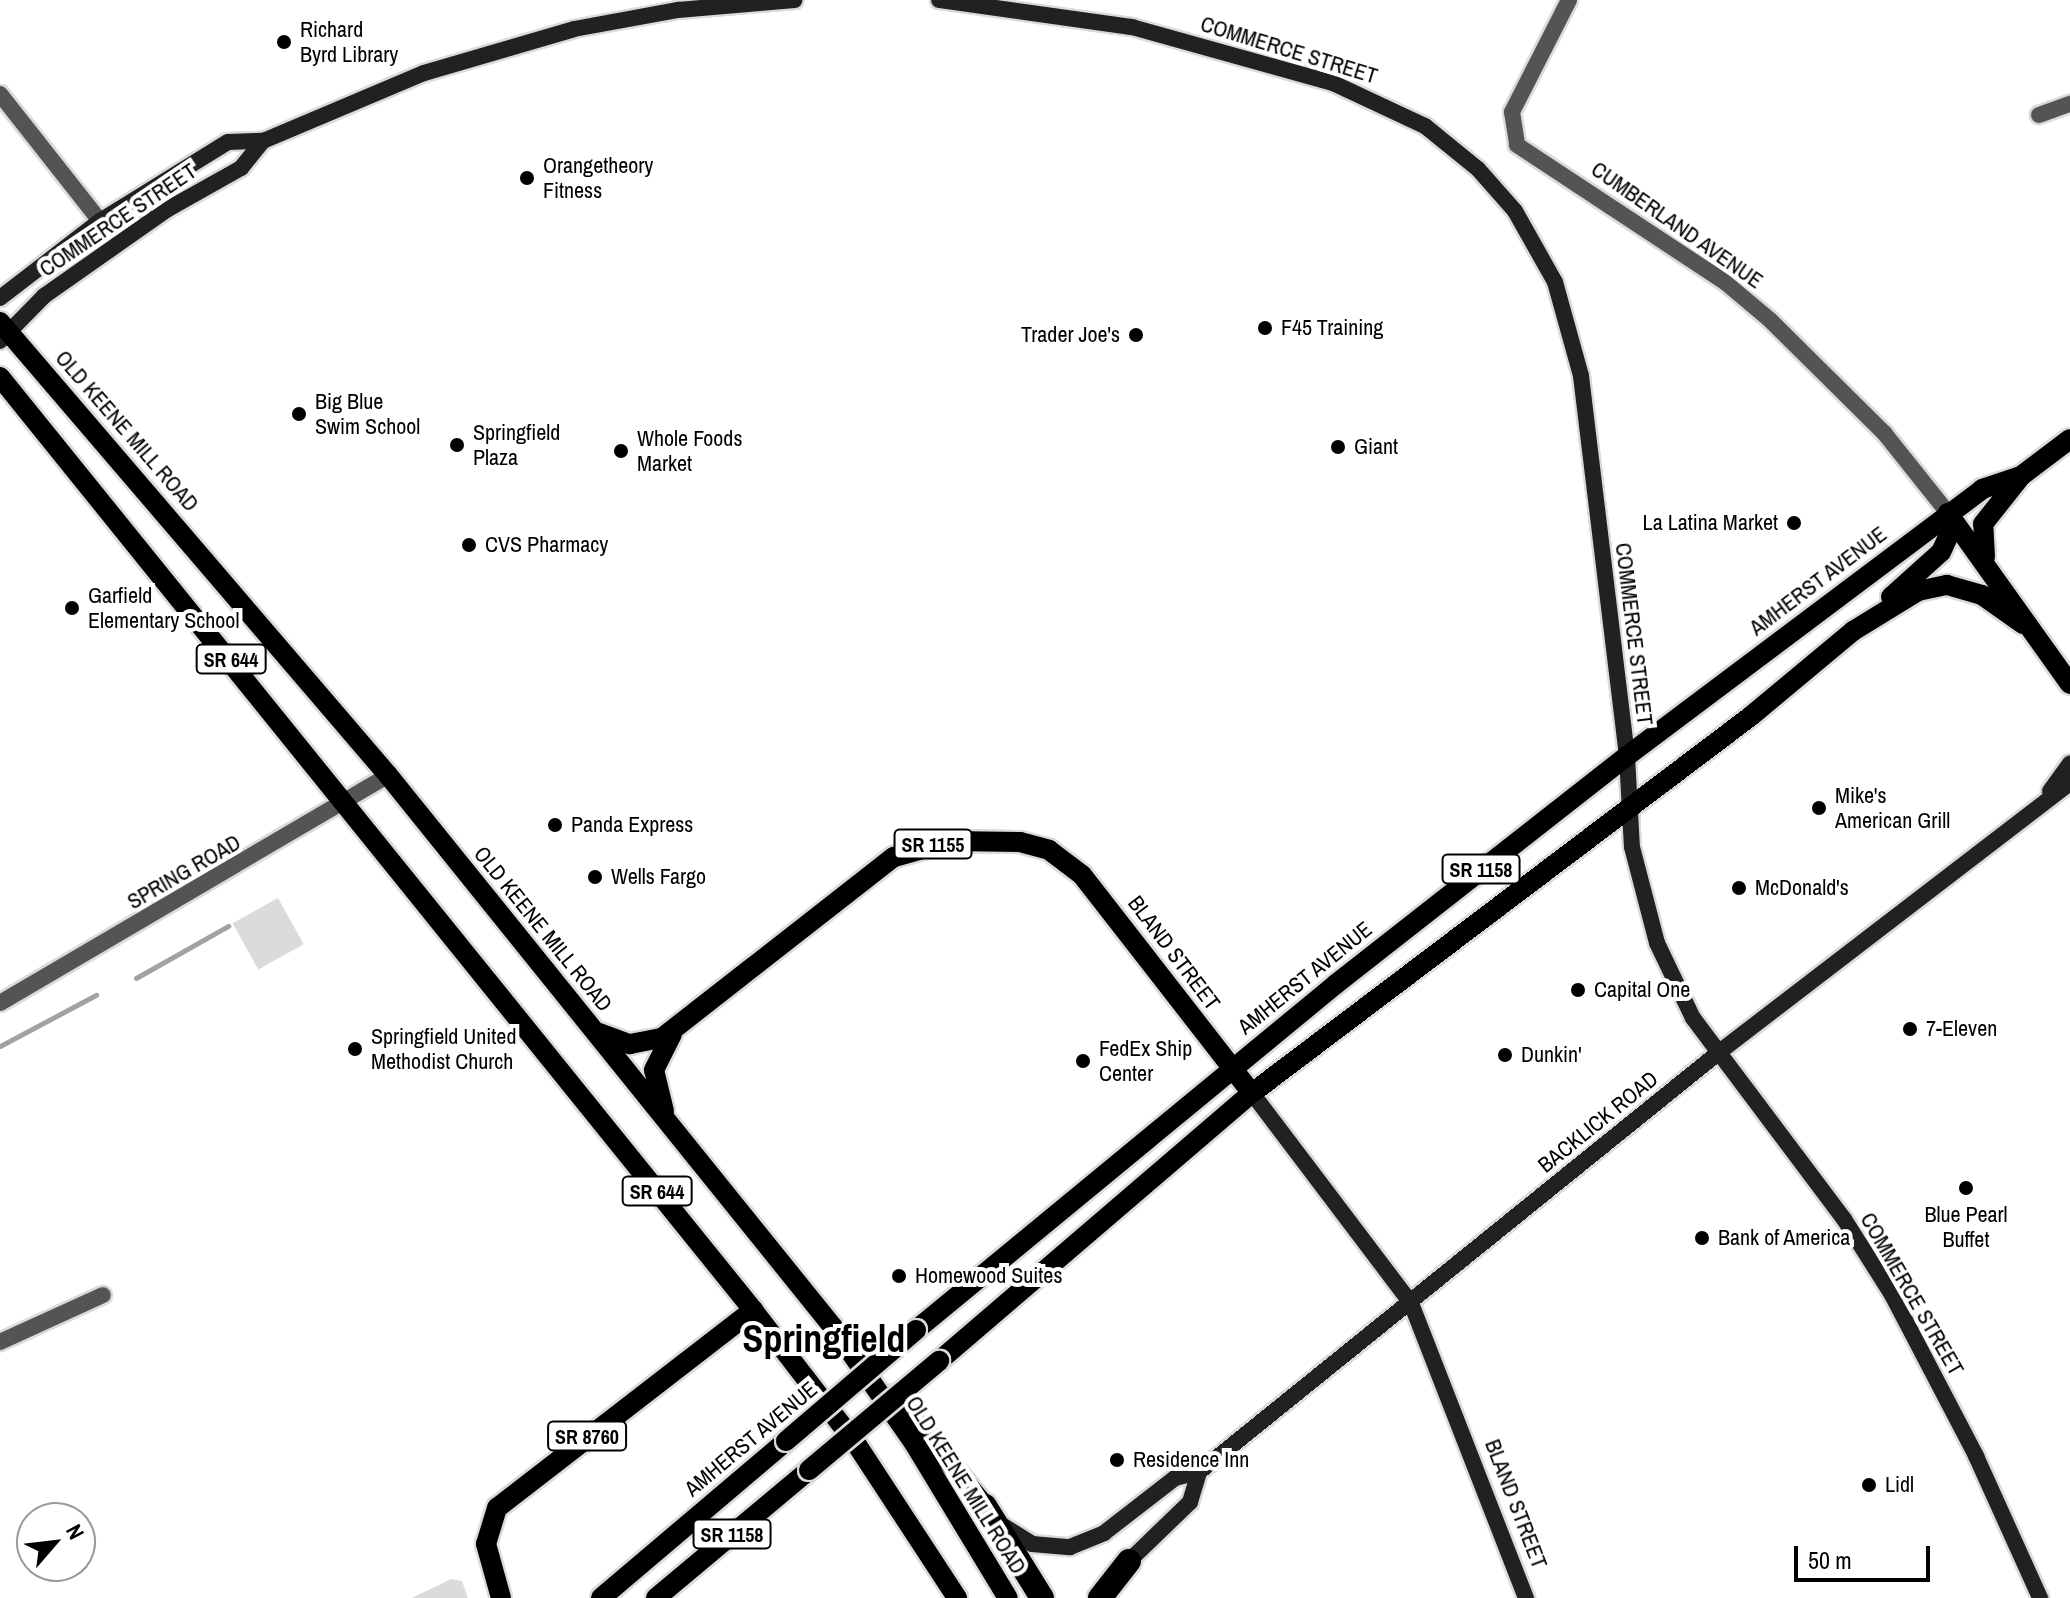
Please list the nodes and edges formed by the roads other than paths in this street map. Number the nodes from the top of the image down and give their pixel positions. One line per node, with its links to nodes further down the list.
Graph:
1 (795, 0): 7 (main road, COMMERCE STREET)
2 (939, 0): 19 (main road, COMMERCE STREET)
3 (1569, 0): 14 (street, CUMBERLAND AVENUE)
4 (0, 94): 8 (street)
5 (2070, 104): 6 (street)
6 (2039, 115)
7 (263, 141): 8 (main road, COMMERCE STREET); 10 (main road, COMMERCE STREET)
8 (100, 221): 9 (main road, COMMERCE STREET)
9 (0, 298)
10 (3, 332): 21 (main road, OLD KEENE MILL ROAD / SR 644)
11 (0, 377): 23 (main road, SR 644)
12 (2070, 439): 13 (main road, AMHERST AVENUE / SR 1158)
13 (2021, 476): 14 (main road, AMHERST AVENUE / SR 1158); 15 (main road)
14 (1948, 513): 15 (main road, CUMBERLAND AVENUE); 17 (main road); 19 (main road, AMHERST AVENUE / SR 1158)
15 (1992, 574): 16 (main road, CUMBERLAND AVENUE)
16 (2023, 624): 17 (main road, SR 1158); 18 (main road, CUMBERLAND AVENUE)
17 (1853, 631): 24 (main road, SR 1158)
18 (2068, 685)
19 (1627, 756): 24 (main road, COMMERCE STREET); 30 (main road, AMHERST AVENUE / SR 1158)
20 (2070, 763): 25 (main road, BACKLICK ROAD)
21 (388, 775): 23 (street, SPRING ROAD); 28 (main road, OLD KEENE MILL ROAD / SR 644)
22 (2070, 783): 25 (main road, BACKLICK ROAD)
23 (348, 802): 26 (street, SPRING ROAD); 35 (main road, SR 644)
24 (1631, 806): 29 (main road, COMMERCE STREET); 31 (main road, SR 1158)
25 (2031, 812): 29 (main road, BACKLICK ROAD)
26 (0, 1003)
27 (677, 1028): 28 (main road); 30 (main road, BLAND STREET / SR 1155); 32 (main road)
28 (592, 1029): 32 (main road, OLD KEENE MILL ROAD / SR 644)
29 (1718, 1053): 34 (main road, BACKLICK ROAD); 49 (main road, COMMERCE STREET)
30 (1232, 1068): 31 (main road, BLAND STREET / SR 1155); 43 (main road, AMHERST AVENUE / SR 1158, bridge)
31 (1252, 1093): 34 (main road, BLAND STREET / SR 1155); 44 (main road, SR 1158, bridge)
32 (670, 1126): 36 (main road, OLD KEENE MILL ROAD / SR 644)
33 (103, 1295): 37 (street)
34 (1411, 1303): 38 (main road, BACKLICK ROAD); 48 (main road, BLAND STREET / SR 1155)
35 (753, 1310): 41 (main road, SR 644); 42 (main road, SR 8760)
36 (833, 1327): 39 (main road); 45 (main road, OLD KEENE MILL ROAD / SR 644)
37 (0, 1342)
38 (1199, 1472): 39 (main road, BACKLICK ROAD); 40 (main road, BACKLICK ROAD)
39 (985, 1506): 46 (highway)
40 (1129, 1561): 47 (highway)
41 (954, 1595)
42 (501, 1598)
43 (601, 1598)
44 (656, 1598)
45 (1008, 1598)
46 (1042, 1598)
47 (1100, 1598)
48 (1526, 1598)
49 (2040, 1598)

